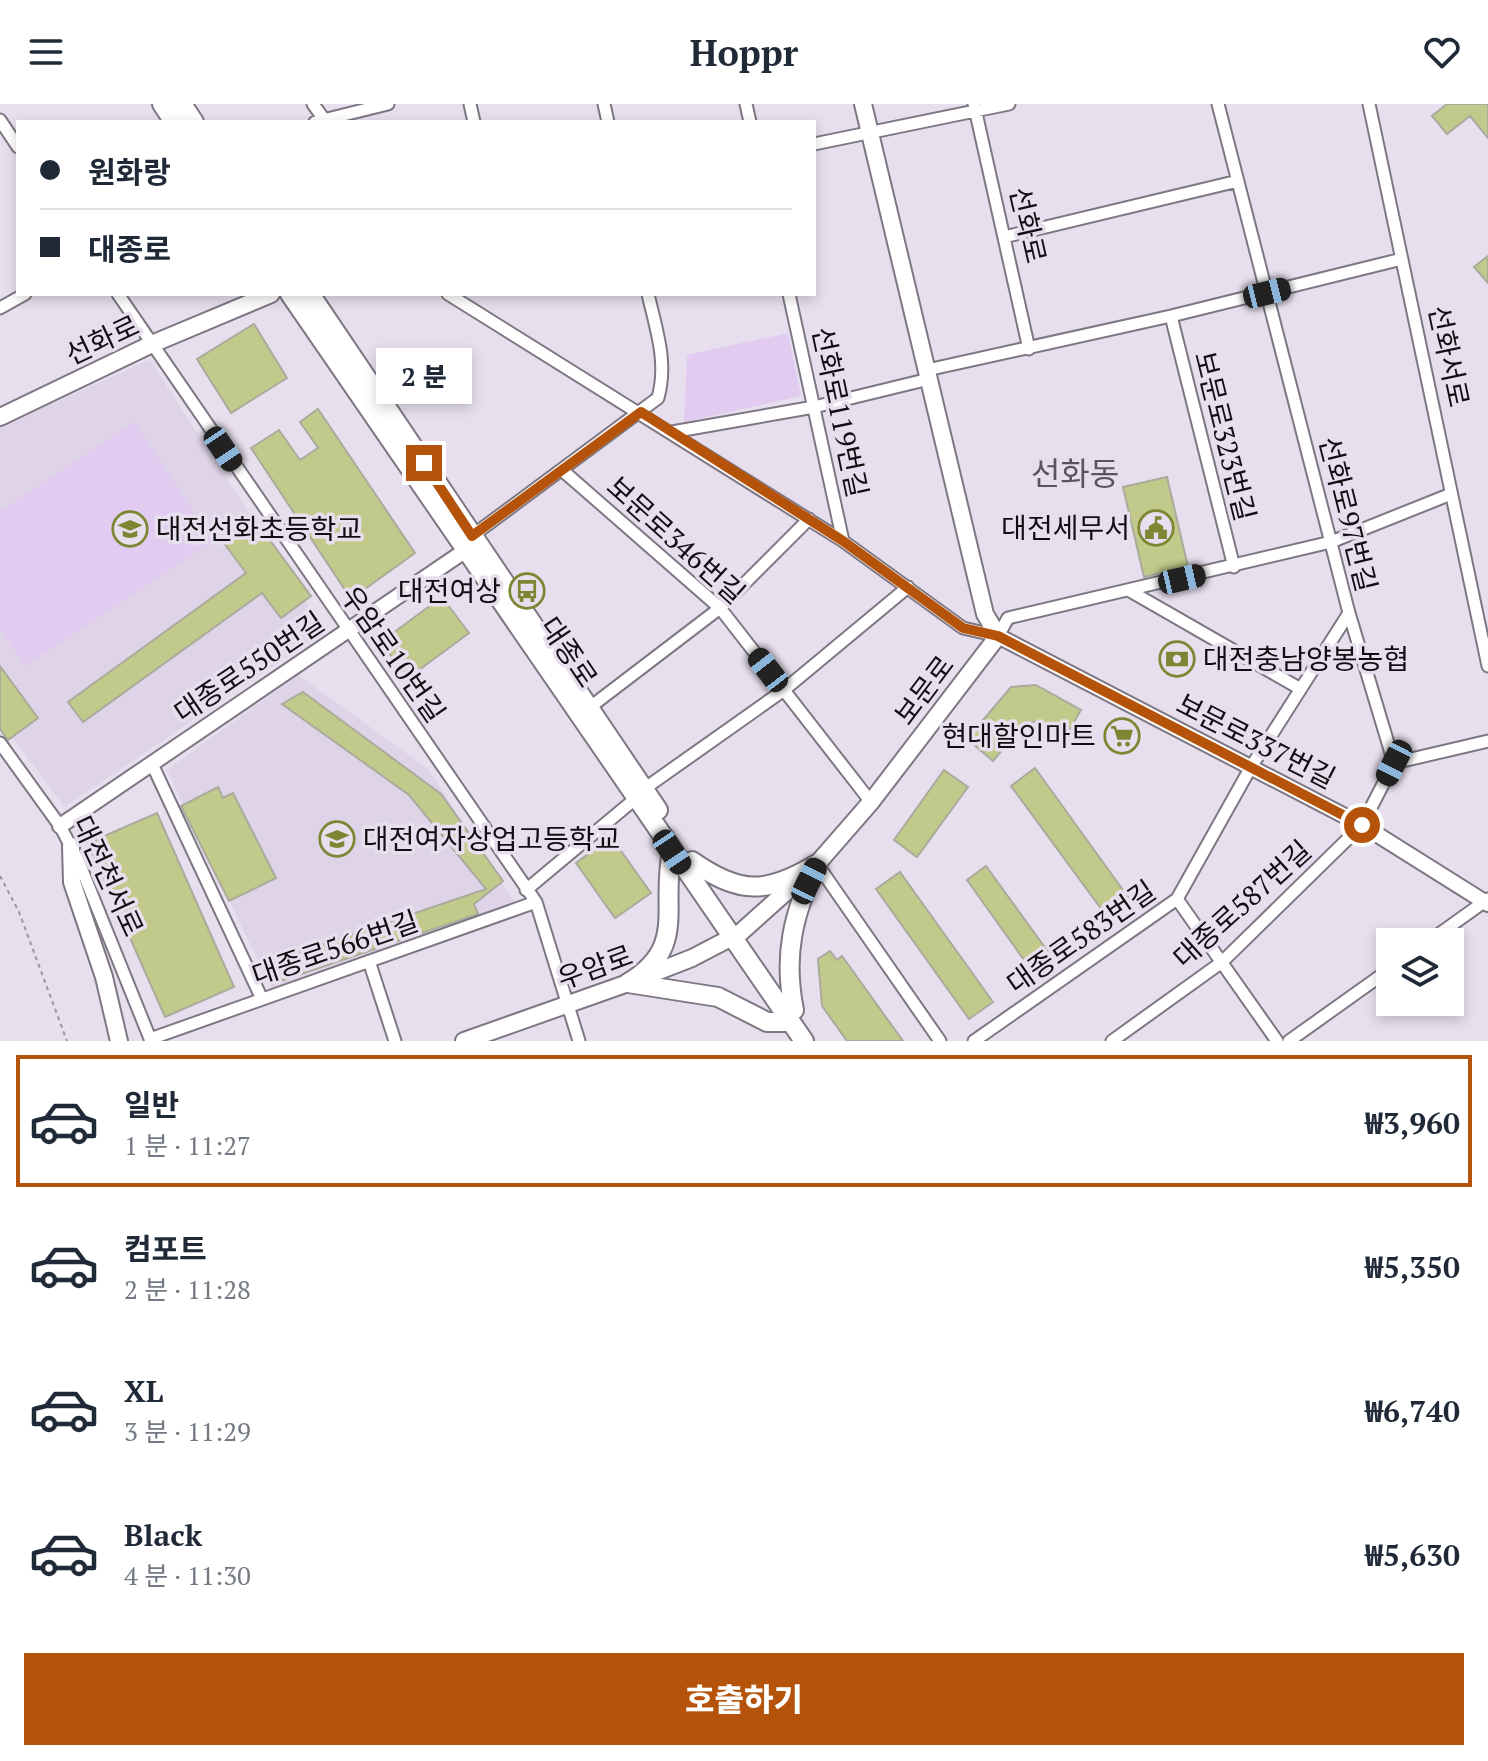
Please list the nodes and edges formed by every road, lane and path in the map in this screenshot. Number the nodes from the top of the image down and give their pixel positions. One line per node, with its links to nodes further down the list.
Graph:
1 (313, 104): 9 (street)
2 (388, 104): 9 (street)
3 (863, 104): 10 (main road)
4 (1009, 104): 7 (street)
5 (1218, 104): 13 (street, 선화로97번길)
6 (1369, 104): 15 (street, 선화서로)
7 (975, 108): 10 (street); 14 (street, 선화로)
8 (0, 120): 11 (street)
9 (321, 120)
10 (870, 131): 12 (street); 29 (main road)
11 (16, 144)
12 (816, 144)
13 (1238, 181): 14 (street); 16 (street, 선화로97번길)
14 (1004, 237): 28 (street, 선화로)
15 (1402, 259): 16 (street); 35 (street, 선화서로)
16 (1267, 293): 26 (street); 38 (street, 선화로97번길)
17 (21, 296): 25 (street)
18 (119, 296): 27 (street, 우암로10번길)
19 (266, 296): 27 (main road, 선화로)
20 (291, 296): 39 (main road, 대종로)
21 (311, 296): 39 (main road, 대종로)
22 (451, 296): 31 (street)
23 (648, 296): 31 (street)
24 (789, 296): 30 (street, 선화로119번길)
25 (0, 308)
26 (1171, 316): 28 (street); 40 (street, 보문로323번길)
27 (152, 344): 32 (main road, 선화로); 45 (street, 우암로10번길)
28 (1029, 349): 29 (street)
29 (928, 375): 30 (street); 46 (main road)
30 (814, 407): 33 (street); 37 (street, 선화로119번길)
31 (641, 412): 33 (street); 34 (street)
32 (0, 417)
33 (672, 432): 36 (street)
34 (562, 470): 39 (street); 43 (street, 보문로346번길)
35 (1451, 494): 38 (street); 47 (street, 선화서로)
36 (809, 519): 37 (street); 43 (street)
37 (843, 541): 41 (street)
38 (1331, 542): 40 (street); 44 (street, 선화로97번길)
39 (469, 543): 45 (street, 대종로550번길); 50 (main road, 대종로); 56 (main road, 대종로)
40 (1234, 567): 42 (street)
41 (908, 587): 46 (street); 49 (street)
42 (1130, 591): 46 (street); 48 (street)
43 (720, 608): 49 (street, 보문로346번길); 50 (street)
44 (1349, 613): 48 (street, 대종로583번길); 53 (street, 선화로97번길)
45 (348, 631): 54 (street, 대종로550번길); 65 (street, 우암로10번길)
46 (998, 636): 55 (street, 보문로337번길); 57 (main road, 보문로)
47 (1488, 666)
48 (1299, 688): 55 (street, 대종로583번길)
49 (784, 690): 56 (street); 57 (street, 보문로346번길)
50 (589, 708): 56 (main road, 대종로)
51 (1488, 741): 53 (street)
52 (0, 743): 59 (street, 대전천서로)
53 (1394, 763): 58 (street, 대종로587번길)
54 (152, 764): 59 (street, 대종로550번길); 75 (street)
55 (1251, 767): 58 (street, 보문로337번길); 66 (street, 대종로583번길)
56 (640, 794): 61 (main road, 대종로); 62 (main road, 대종로); 65 (street)
57 (871, 802): 63 (main road, 보문로)
58 (1362, 825): 68 (street, 보문로337번길); 72 (street, 대종로587번길)
59 (60, 826): 60 (street, 대전천서로)
60 (71, 846): 78 (street, 대전천서로); 80 (main road)
61 (672, 852): 70 (main road, 대종로); 74 (main road)
62 (692, 861): 63 (main road); 70 (main road, 대종로)
63 (817, 864): 70 (main road, 보문로); 77 (main road); 86 (street)
64 (0, 876): 79 (path)
65 (526, 890): 67 (street, 우암로10번길)
66 (1177, 899): 72 (street); 87 (street, 대종로583번길)
67 (536, 902): 71 (street, 대종로566번길); 76 (street, 우암로10번길)
68 (1487, 902): 69 (street)
69 (1449, 928)
70 (735, 935): 74 (main road, 우암로); 77 (main road, 대종로)
71 (369, 961): 75 (street, 대종로566번길); 81 (street)
72 (1222, 962): 88 (street, 대종로587번길); 89 (street)
73 (1376, 979): 90 (street)
74 (628, 983): 76 (main road, 우암로); 77 (main road)
75 (262, 999): 78 (street, 대종로566번길)
76 (568, 1004): 82 (main road, 우암로); 83 (street, 우암로10번길)
77 (792, 1016): 84 (main road, 대종로); 85 (main road, 대종로)
78 (151, 1040)
79 (67, 1041)
80 (119, 1041)
81 (395, 1041)
82 (464, 1041)
83 (579, 1041)
84 (804, 1041)
85 (815, 1041)
86 (940, 1041)
87 (974, 1041)
88 (1112, 1041)
89 (1277, 1041)
90 (1289, 1041)

